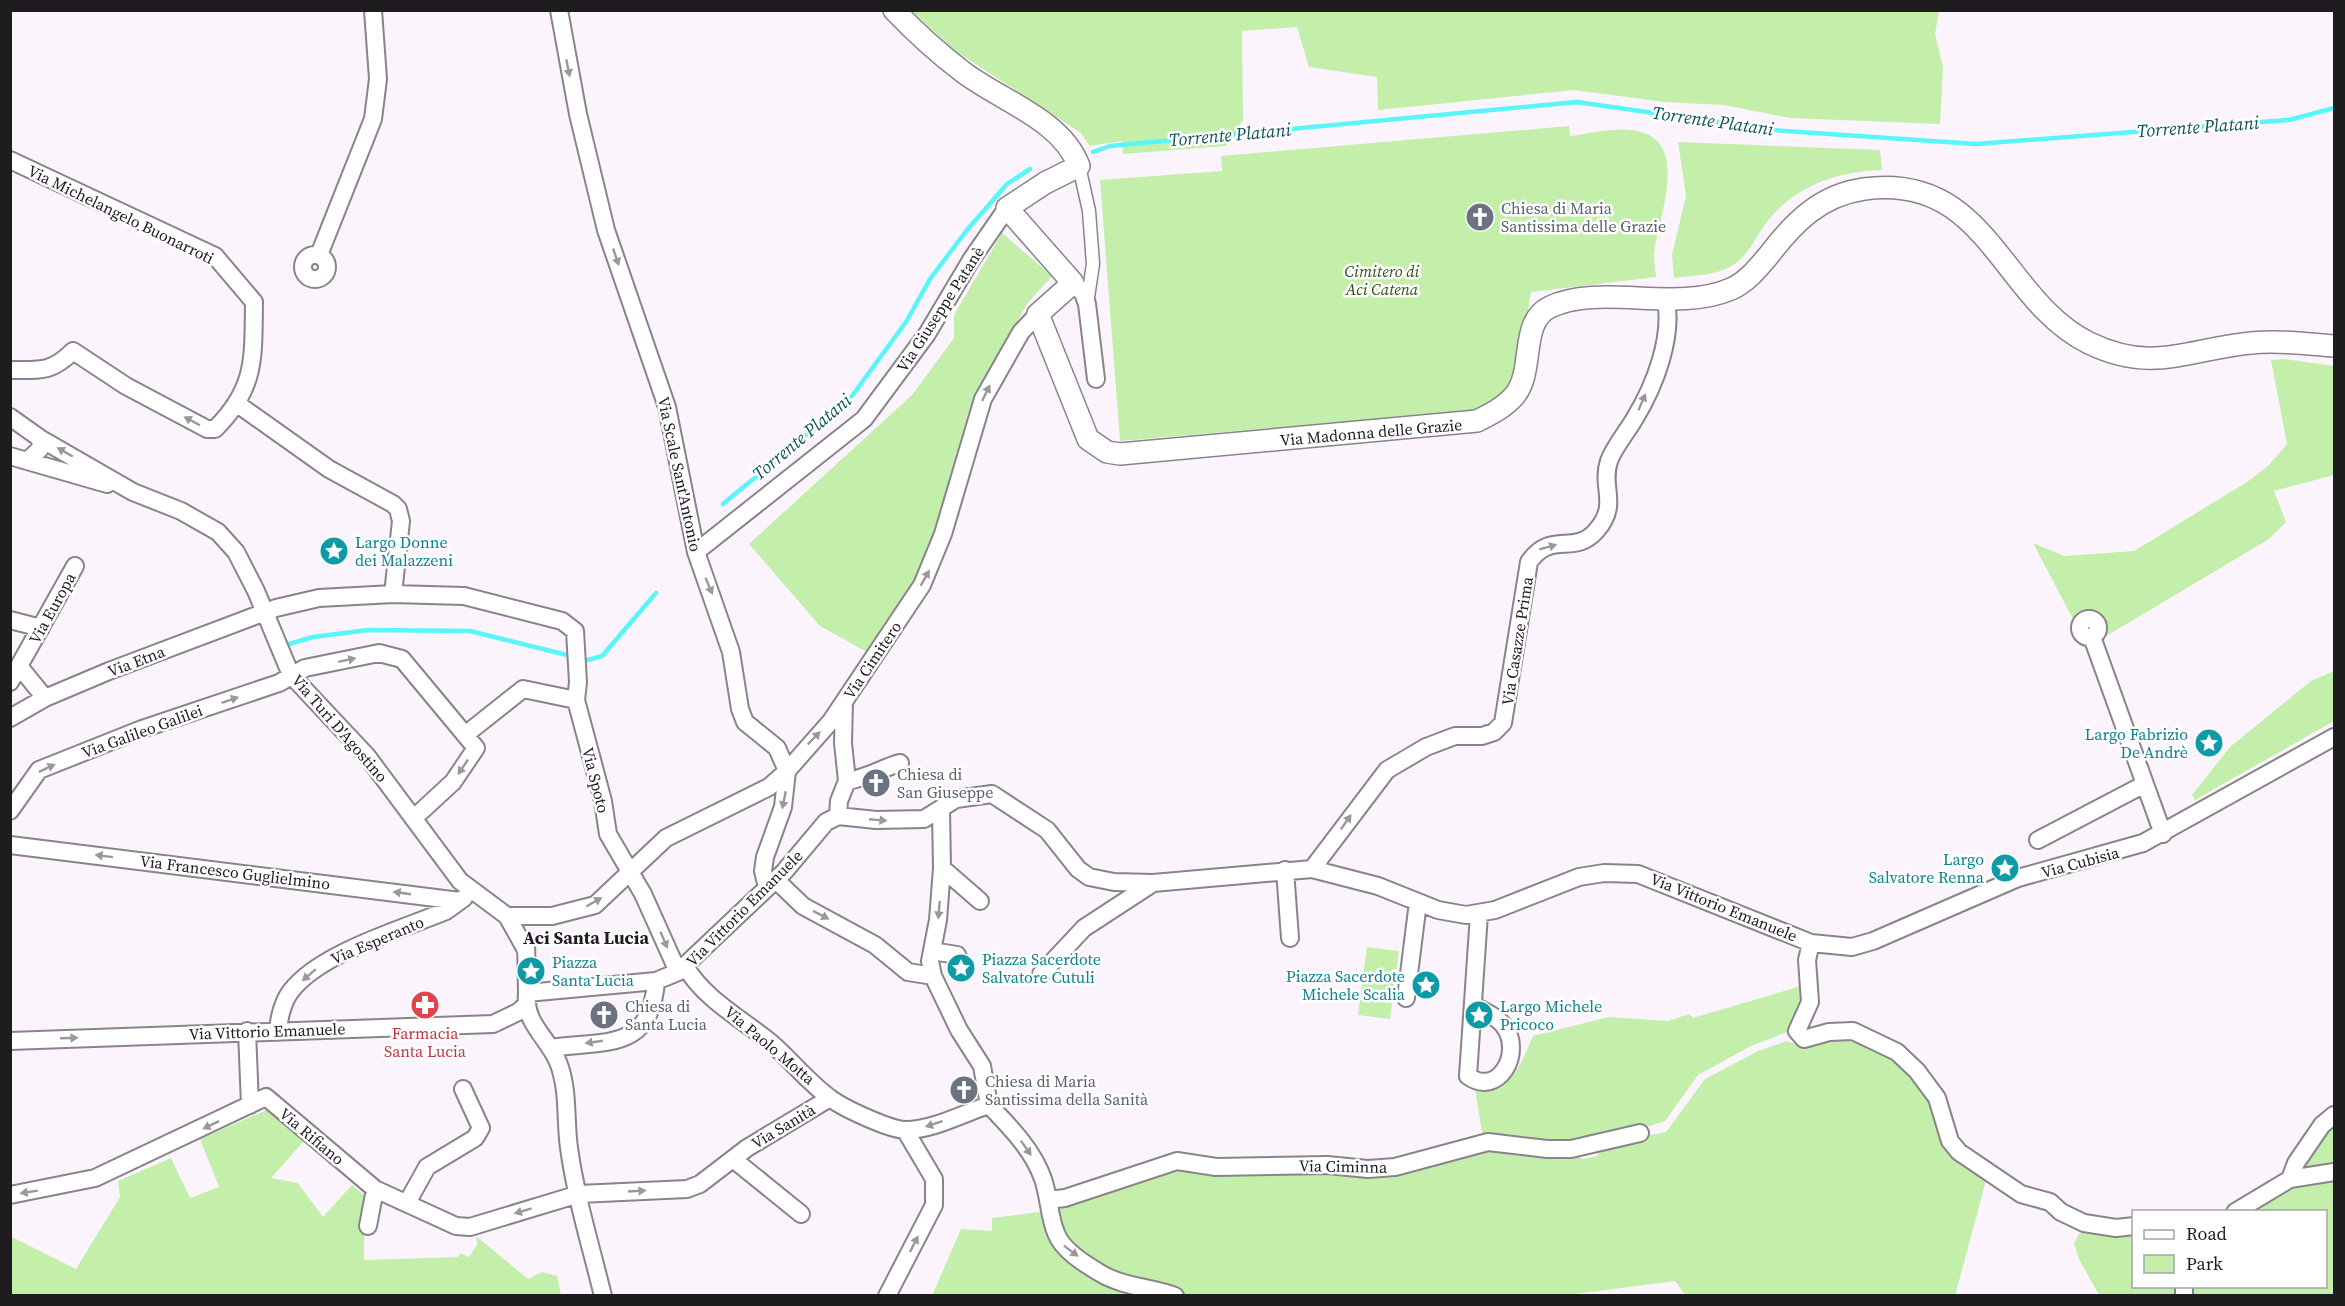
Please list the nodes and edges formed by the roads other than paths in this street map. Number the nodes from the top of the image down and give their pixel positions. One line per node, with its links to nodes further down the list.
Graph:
1 (373, 10): 7 (street)
2 (559, 10): 21 (street, Via Scale Sant'Antonio, one-way to 21)
3 (894, 10): 5 (street)
4 (10, 160): 15 (street, Via Michelangelo Buonarroti)
5 (1079, 166): 6 (street, Via Giuseppe Patanè); 10 (street)
6 (1007, 208): 8 (street); 21 (street, Via Giuseppe Patanè)
7 (319, 255)
8 (1073, 283): 10 (street); 11 (street, Via Cimitero)
9 (1666, 300): 11 (street, Via Madonna delle Grazie); 12 (street, Via Madonna delle Grazie); 49 (street, Via Casazze Prima, one-way to 9)
10 (1087, 304): 14 (street)
11 (1038, 314): 33 (street, Via Cimitero, one-way to 11)
12 (2334, 346)
13 (10, 370): 15 (street, Via Michelangelo Buonarroti, one-way to 13)
14 (1096, 379)
15 (236, 403): 23 (street)
16 (10, 417): 17 (street, Via Turi D'Agostino)
17 (41, 439): 19 (street); 20 (street, Via Turi D'Agostino, one-way to 17)
18 (10, 456): 19 (street)
19 (27, 461): 20 (street)
20 (133, 492): 24 (street, Via Turi D'Agostino)
21 (696, 552): 38 (street, Via Scale Sant'Antonio, one-way to 38)
22 (75, 566): 26 (street, Via Europa)
23 (393, 594): 24 (street, Via Etna); 32 (street, Via Spoto)
24 (266, 612): 29 (street, Via Turi D'Agostino); 31 (street, Via Etna)
25 (10, 620): 26 (street)
26 (41, 628): 28 (street, Via Europa)
27 (2092, 636): 40 (street)
28 (19, 666): 30 (street, Via Europa); 31 (street)
29 (291, 675): 35 (street, Via Galileo Galilei, one-way to 35); 42 (street, Via Galileo Galilei, one-way to 29); 44 (street, Via Turi D'Agostino)
30 (10, 682)
31 (45, 698): 34 (street, Via Etna)
32 (576, 700): 35 (street); 51 (street, Via Spoto)
33 (844, 700): 38 (street, Via Cimitero, one-way to 33); 39 (street)
34 (10, 718)
35 (465, 735): 44 (street, one-way to 44)
36 (2334, 737): 45 (street, Via Cubisia)
37 (900, 763): 39 (street)
38 (787, 771): 51 (street, Via Cimitero); 53 (street, one-way to 53)
39 (848, 781): 43 (street)
40 (2145, 784): 45 (street); 46 (street)
41 (941, 810): 43 (street, Via Vittorio Emanuele, one-way to 41); 48 (street); 52 (street, Via Vittorio Emanuele)
42 (10, 812)
43 (838, 816): 53 (street, Via Vittorio Emanuele)
44 (414, 817): 54 (street, Via Turi D'Agostino)
45 (2163, 834): 61 (street, Via Cubisia)
46 (2038, 840)
47 (10, 845): 54 (street, Via Francesco Guglielmino, one-way to 47)
48 (942, 868): 55 (street); 63 (street, one-way to 63)
49 (1312, 869): 50 (street, Via Vittorio Emanuele); 56 (street, Via Vittorio Emanuele)
50 (1285, 870): 52 (street, Via Vittorio Emanuele); 60 (street)
51 (630, 872): 59 (street, Via Cimitero, one-way to 51); 65 (street, Via Spoto, one-way to 65)
52 (1153, 883): 66 (street)
53 (772, 884): 65 (street, Via Vittorio Emanuele); 67 (street, one-way to 67)
54 (466, 896): 58 (street, Via Turi D'Agostino); 73 (street, Via Esperanto, one-way to 73)
55 (980, 901)
56 (1418, 902): 57 (street, Via Vittorio Emanuele); 69 (street)
57 (1479, 914): 61 (street, Via Vittorio Emanuele); 71 (street)
58 (507, 916): 59 (street, Via Cimitero); 62 (street, Via Turi D'Agostino)
59 (538, 917): 62 (street)
60 (1290, 938)
61 (1811, 943): 97 (street)
62 (526, 950): 70 (street)
63 (932, 951): 64 (street); 67 (street)
64 (962, 966)
65 (681, 969): 68 (street, Via Vittorio Emanuele); 80 (street, Via Paolo Motta)
66 (1041, 974)
67 (933, 976): 82 (street)
68 (656, 981): 70 (street, Via Vittorio Emanuele); 76 (street, one-way to 76)
69 (1406, 998)
70 (527, 999): 72 (street, Via Vittorio Emanuele); 76 (street)
71 (1473, 1005)
72 (493, 1023): 73 (street, Via Vittorio Emanuele); 76 (street)
73 (278, 1030): 74 (street, Via Vittorio Emanuele)
74 (247, 1031): 75 (street, Via Vittorio Emanuele, one-way to 74); 77 (street)
75 (10, 1041)
76 (544, 1042): 90 (street)
77 (249, 1081): 79 (street); 81 (street)
78 (463, 1089): 93 (street)
79 (266, 1097): 81 (street, Via Rifiano); 89 (street, Via Rifiano)
80 (830, 1098): 84 (street, Via Sanità); 86 (street, Via Sanità)
81 (250, 1105): 91 (street, Via Rifiano, one-way to 91)
82 (989, 1105): 84 (street, one-way to 84); 92 (street, one-way to 92)
83 (2334, 1115): 88 (street)
84 (905, 1130): 99 (street, one-way to 84)
85 (1640, 1133): 92 (street, Via Ciminna)
86 (733, 1158): 90 (street, Via Sanità, one-way to 86); 95 (street)
87 (2334, 1172): 88 (street)
88 (2290, 1179): 94 (street)
89 (375, 1189): 93 (street, Via Rifiano); 96 (street)
90 (579, 1194): 93 (street, Via Rifiano, one-way to 93); 98 (street)
91 (10, 1195)
92 (1048, 1200): 100 (street, one-way to 100)
93 (407, 1203)
94 (2238, 1210)
95 (801, 1214)
96 (368, 1226)
97 (2132, 1226)
98 (603, 1296)
99 (887, 1296)
100 (1175, 1296)

